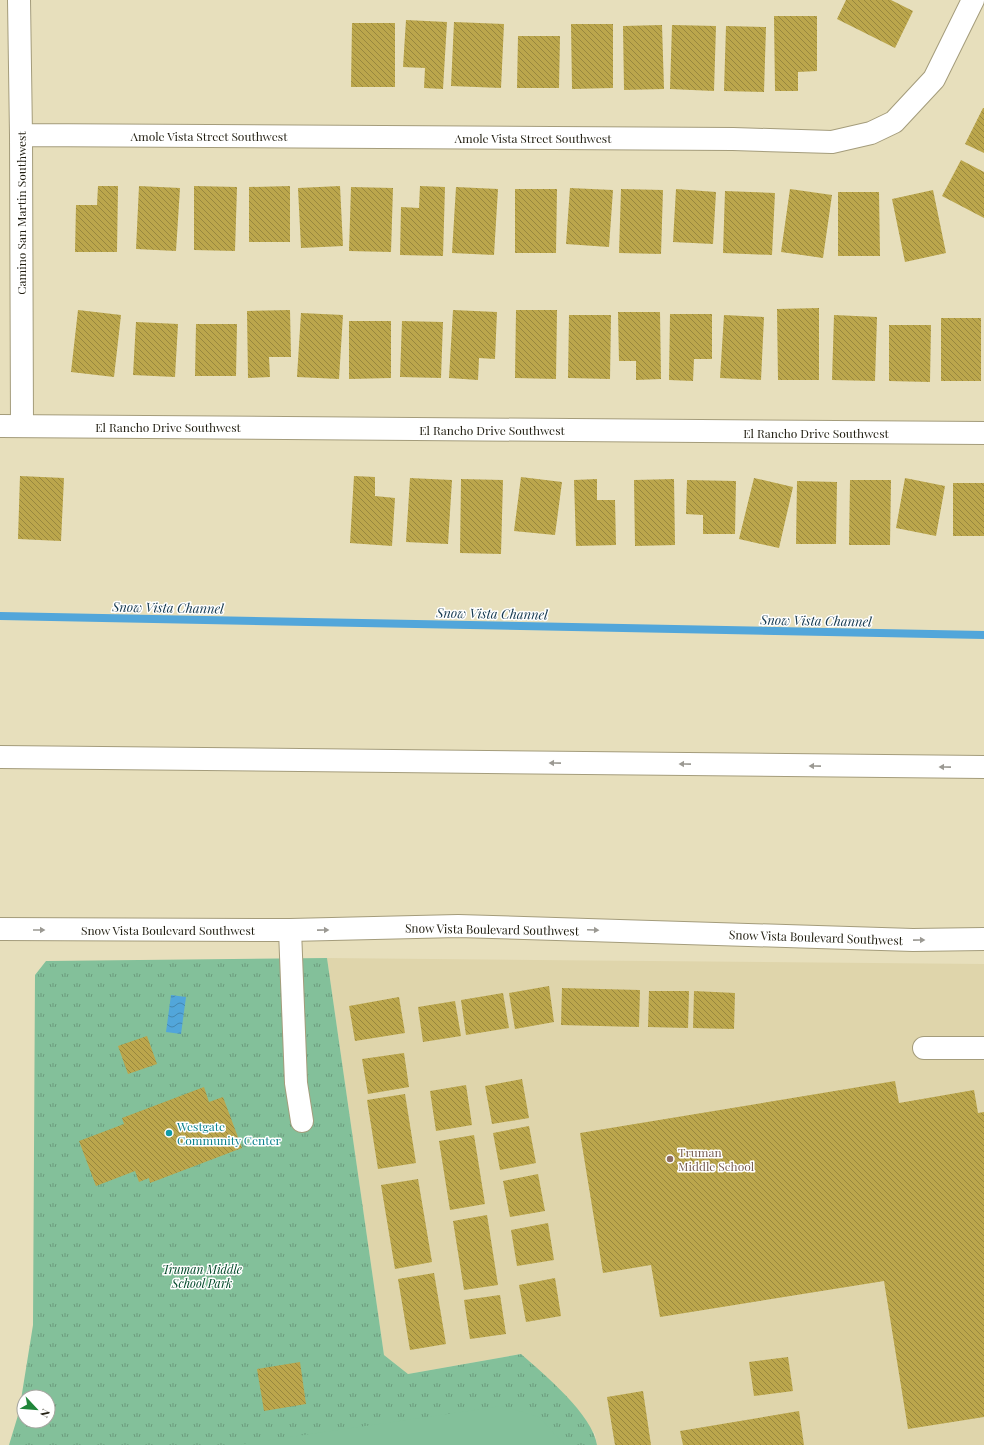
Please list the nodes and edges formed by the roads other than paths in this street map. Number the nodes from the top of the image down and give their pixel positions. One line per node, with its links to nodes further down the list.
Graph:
1 (19, 0): 3 (street, Camino San Martin Southwest)
2 (973, 0): 3 (street, Amole Vista Street Southwest)
3 (21, 135): 5 (street, Camino San Martin Southwest)
4 (0, 426): 5 (street, El Rancho Drive Southwest)
5 (22, 426): 6 (street, El Rancho Drive Southwest)
6 (984, 433)
7 (0, 758): 8 (street, one-way to 7)
8 (984, 767)
9 (0, 929): 10 (street, Snow Vista Boulevard Southwest, one-way to 10)
10 (290, 930): 11 (street, Snow Vista Boulevard Southwest, one-way to 11); 14 (street)
11 (984, 940)
12 (924, 1048): 13 (street)
13 (984, 1048)
14 (302, 1121)

